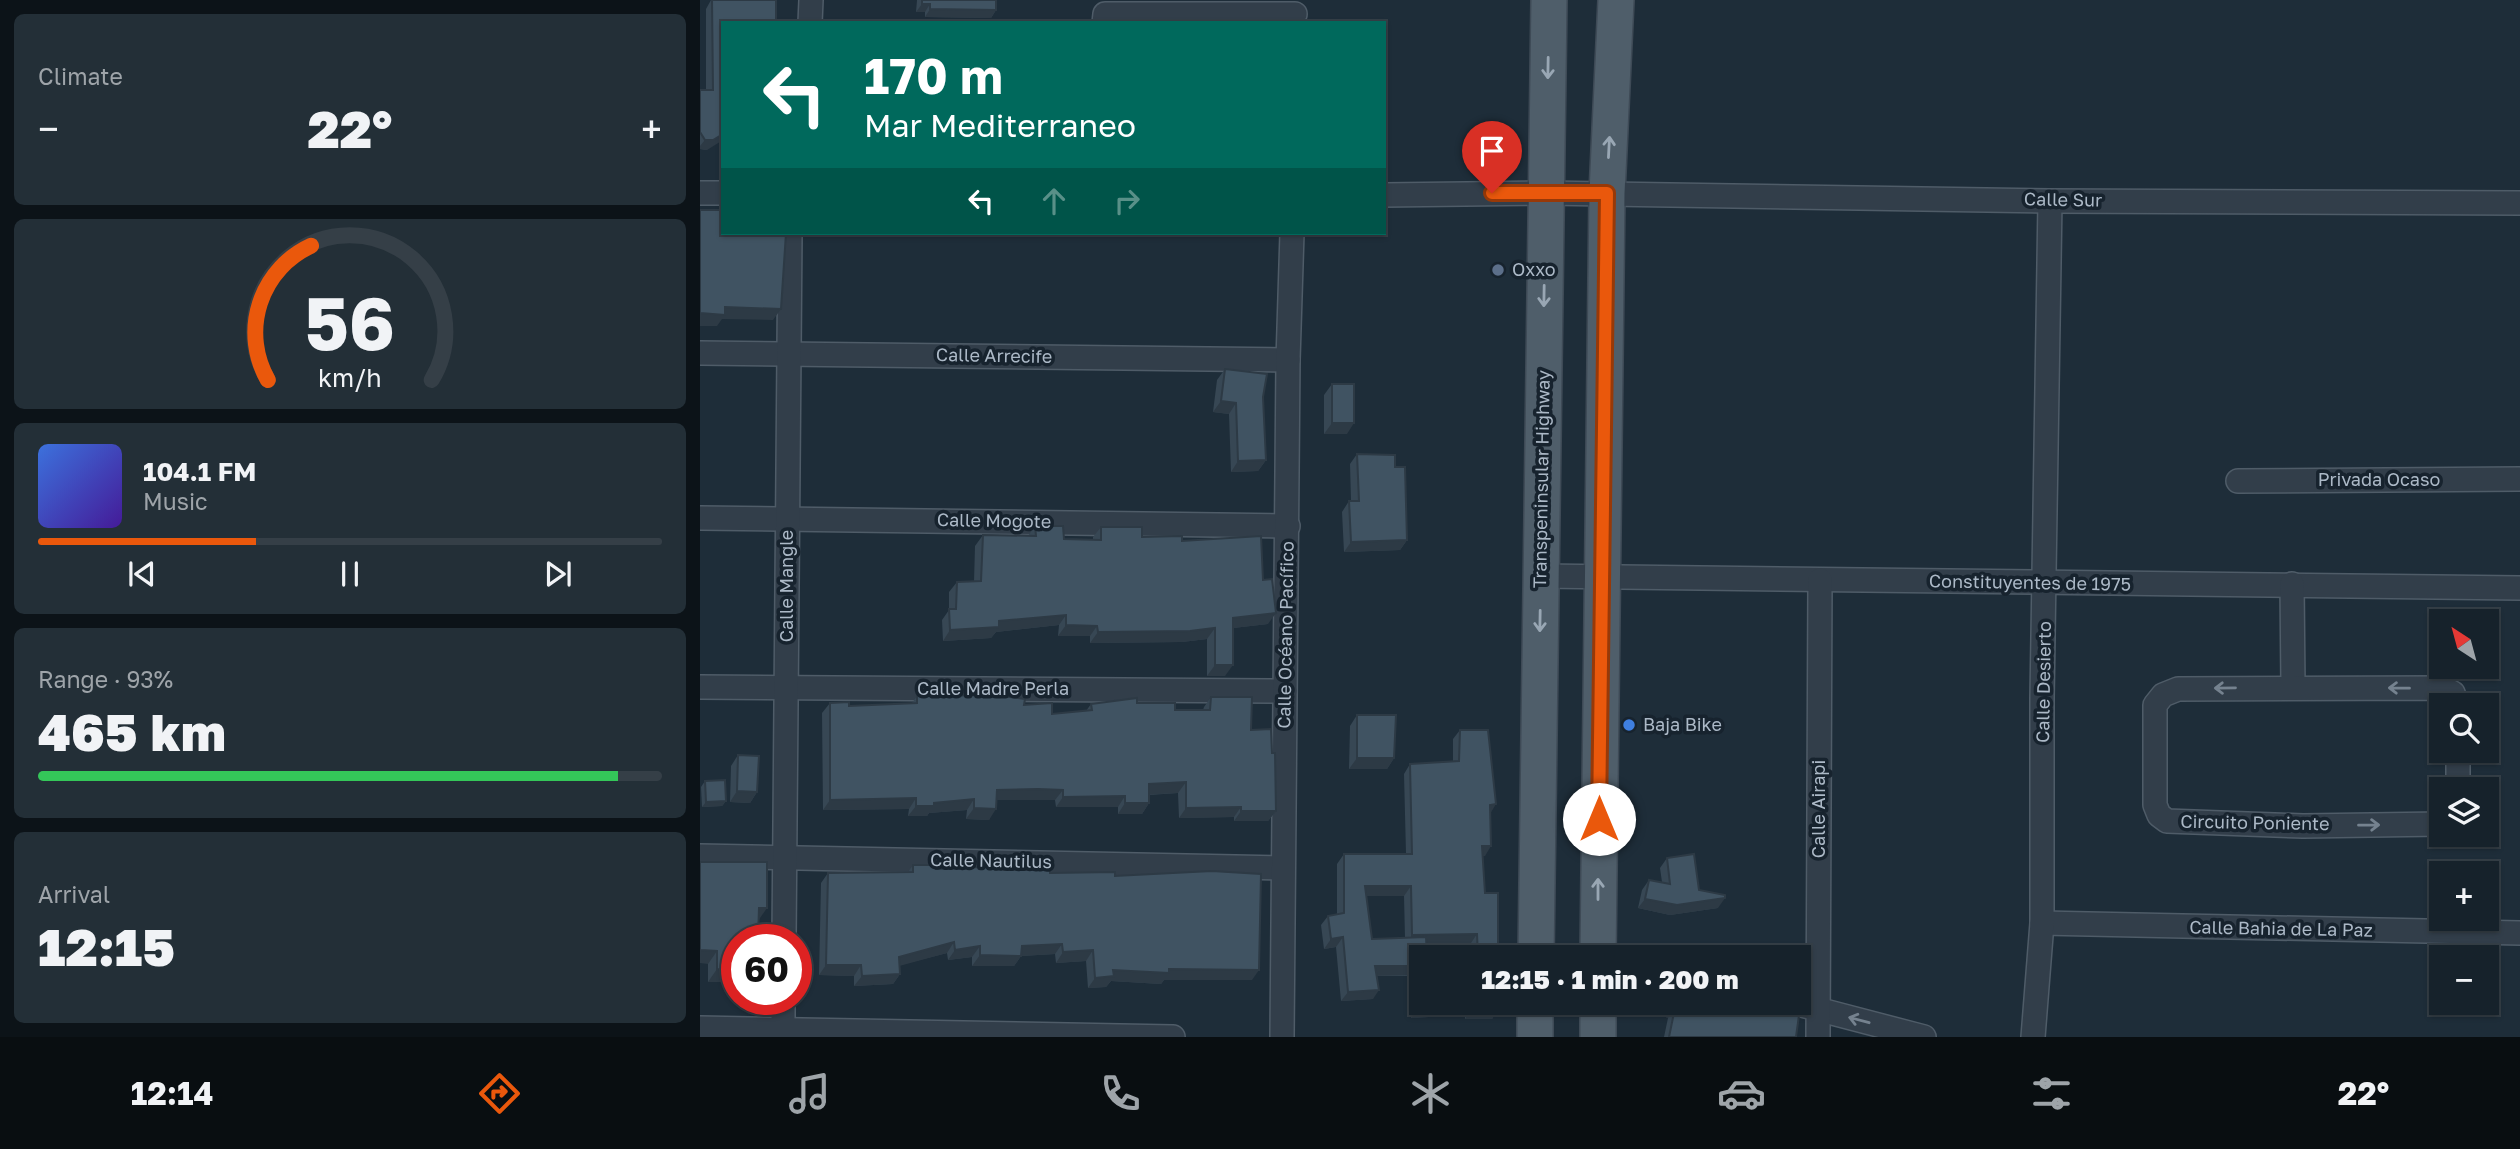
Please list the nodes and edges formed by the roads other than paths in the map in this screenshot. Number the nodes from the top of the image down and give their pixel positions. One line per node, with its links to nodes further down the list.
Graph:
1 (1549, 0): 8 (main road, Transpeninsular Highway, one-way to 8)
2 (1616, 0): 9 (main road, one-way to 2)
3 (1295, 12): 4 (street)
4 (1175, 13): 5 (street)
5 (1104, 21)
6 (700, 192): 7 (street)
7 (721, 193)
8 (1545, 193): 9 (street, Calle Sur); 10 (street, Calle Sur); 23 (main road, Transpeninsular Highway, one-way to 23)
9 (1607, 193): 11 (street, Calle Sur); 24 (main road)
10 (1386, 195)
11 (2050, 201): 12 (street, Calle Sur); 26 (street, Calle Desierto)
12 (2520, 203)
13 (790, 235): 16 (street, Calle Mangle)
14 (1292, 235): 17 (street, Calle Océano Pacífico)
15 (700, 353): 16 (street, Calle Arrecife)
16 (790, 354): 17 (street, Calle Arrecife); 21 (street, Calle Mangle)
17 (1288, 360): 22 (street, Calle Océano Pacífico)
18 (2520, 479): 19 (street, Privada Ocaso)
19 (2238, 481)
20 (700, 517): 21 (street, Calle Mogote)
21 (788, 518): 22 (street, Calle Mogote); 31 (street, Calle Mangle)
22 (1288, 526): 32 (street, Calle Océano Pacífico)
23 (1541, 576): 24 (street, Constituyentes de 1975); 41 (main road, Transpeninsular Highway, one-way to 41)
24 (1600, 577): 25 (street, Constituyentes de 1975); 42 (main road, one-way to 24)
25 (1820, 580): 26 (street, Constituyentes de 1975); 44 (street, Calle Airapi)
26 (2045, 583): 27 (street, Constituyentes de 1975); 38 (street, Calle Desierto)
27 (2292, 584): 28 (street, Constituyentes de 1975); 29 (street)
28 (2520, 589)
29 (2293, 686): 33 (street, Circuito Poniente, one-way to 29); 34 (street, Circuito Poniente, one-way to 34)
30 (700, 687): 31 (street, Calle Madre Perla)
31 (787, 687): 32 (street, Calle Madre Perla); 36 (street, Calle Mangle)
32 (1285, 691): 37 (street, Calle Océano Pacífico)
33 (2453, 693)
34 (2429, 824)
35 (700, 856): 36 (street, Calle Nautilus)
36 (785, 857): 37 (street, Calle Nautilus); 39 (street, Calle Mangle)
37 (1282, 868): 51 (street, Calle Océano Pacífico)
38 (2042, 923): 40 (street, Calle Bahia de La Paz); 56 (street, Calle Desierto)
39 (784, 924)
40 (2520, 933)
41 (1536, 945)
42 (1603, 945)
43 (1811, 1007): 44 (street)
44 (1820, 1009): 54 (street, Calle Airapi); 55 (street, one-way to 44)
45 (783, 1015): 49 (street)
46 (1535, 1015): 52 (main road)
47 (1598, 1015): 53 (main road)
48 (700, 1028): 49 (street)
49 (783, 1033): 50 (street)
50 (1173, 1037)
51 (1282, 1037)
52 (1535, 1037)
53 (1598, 1037)
54 (1818, 1037)
55 (1924, 1037)
56 (2033, 1037)

